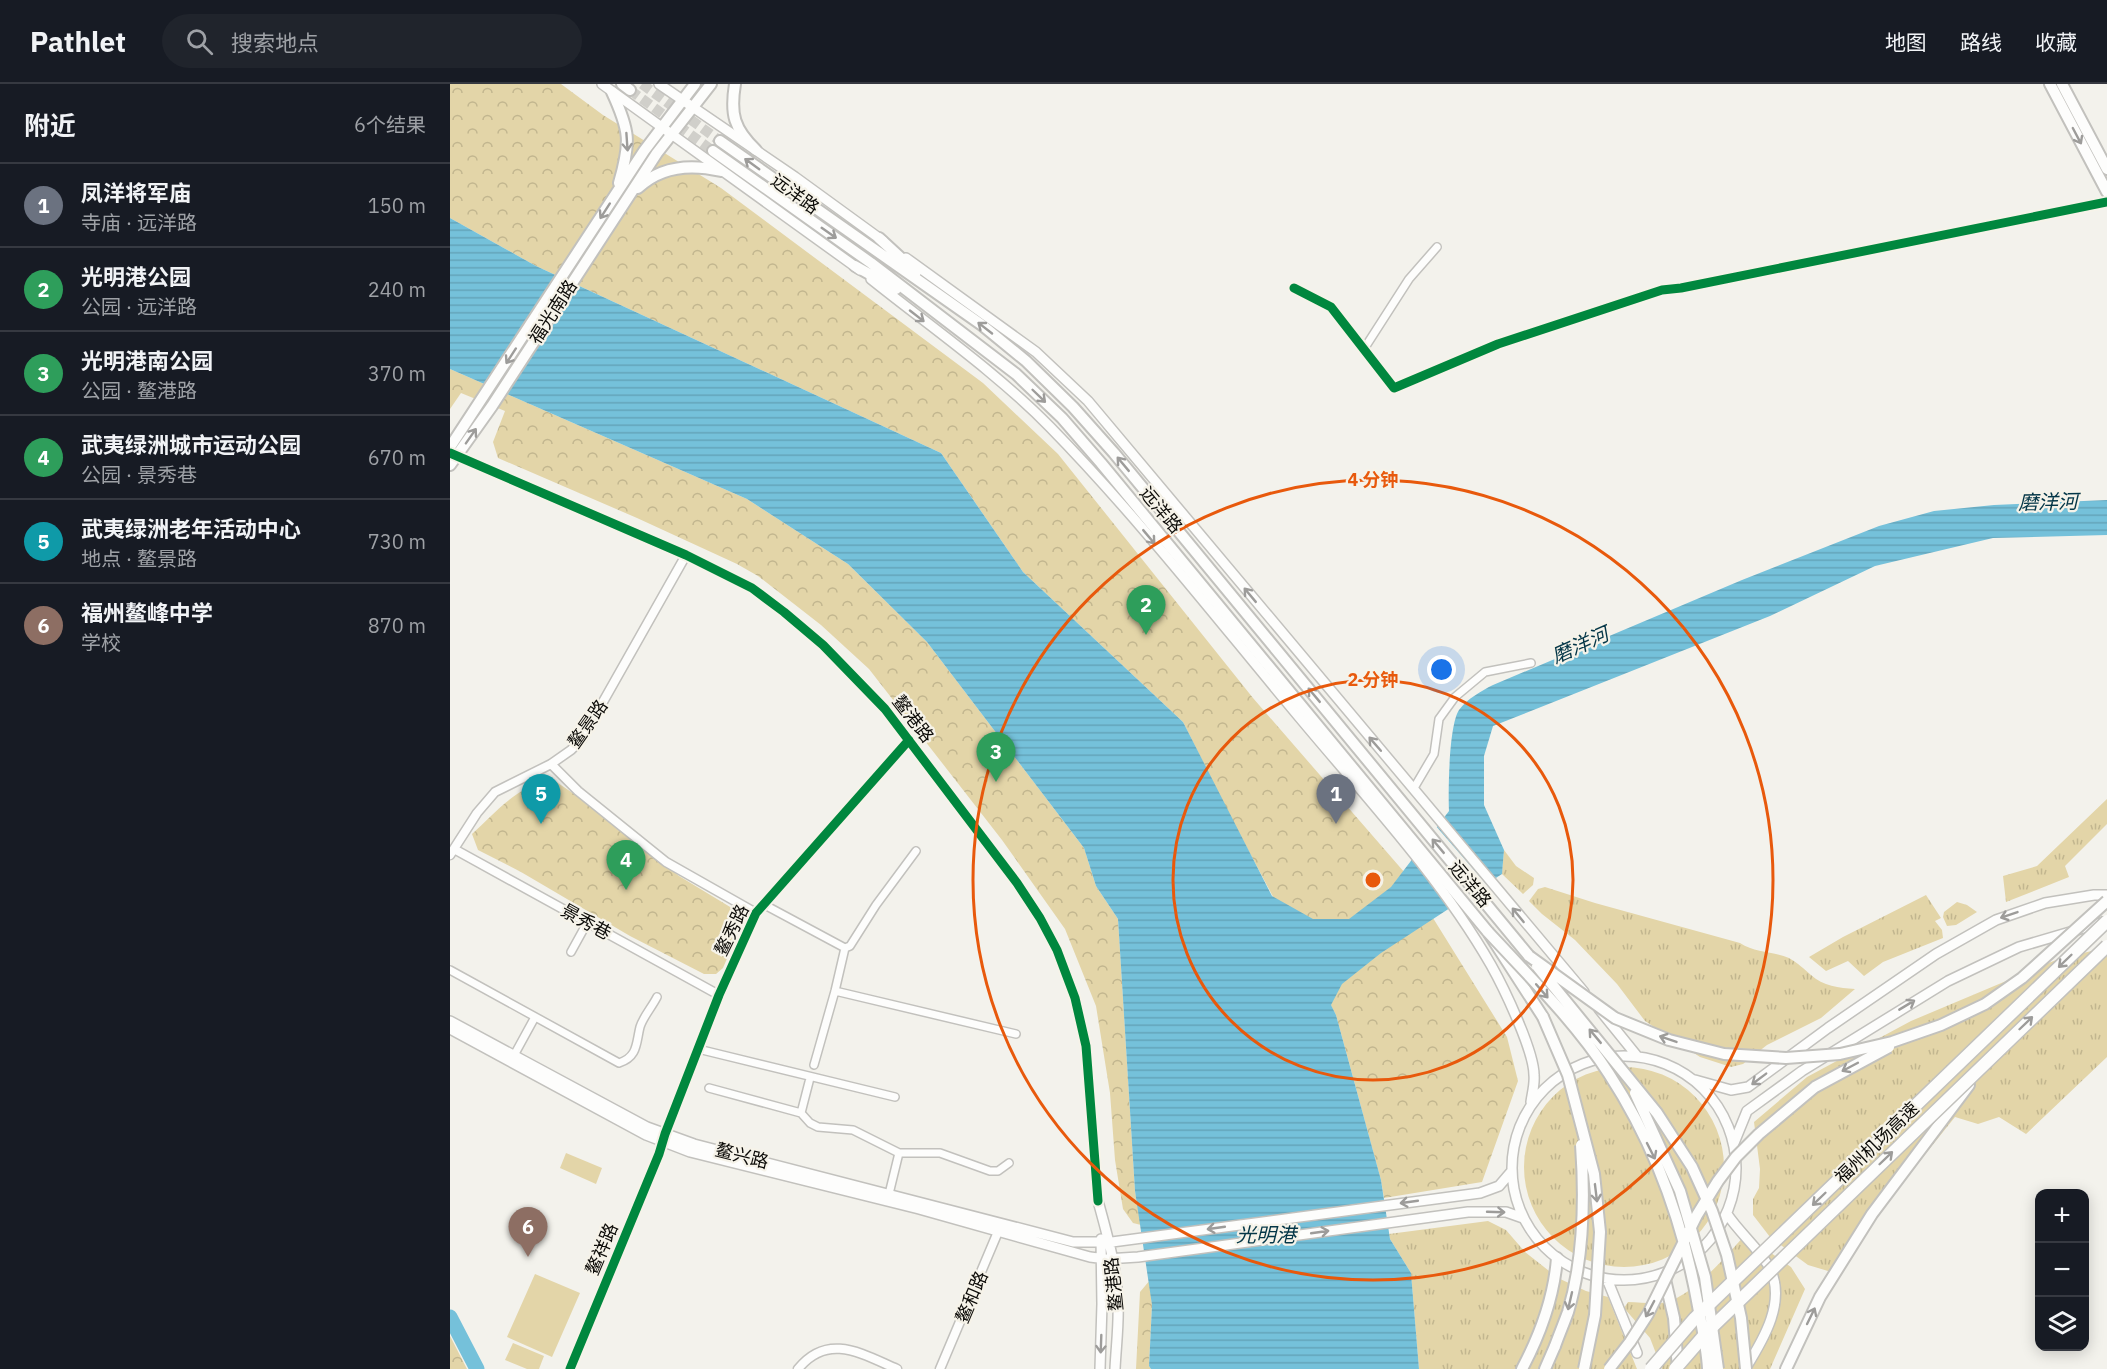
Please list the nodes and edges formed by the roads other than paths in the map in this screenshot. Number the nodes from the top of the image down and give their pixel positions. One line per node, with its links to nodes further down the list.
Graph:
1 (602, 84): 8 (main road)
2 (659, 84): 9 (main road)
3 (695, 84): 9 (main road)
4 (711, 84): 10 (main road)
5 (735, 84): 13 (main road)
6 (2050, 84): 17 (main road, one-way to 17)
7 (2062, 84): 15 (main road)
8 (612, 92): 11 (main road); 18 (main road, one-way to 18)
9 (681, 100): 10 (main road); 11 (main road)
10 (692, 107): 11 (main road); 13 (main road)
11 (666, 131): 16 (main road); 18 (main road, 福光南路)
12 (720, 141): 25 (main road, 远洋路, one-way to 12)
13 (756, 150): 21 (main road)
14 (713, 151): 26 (main road, 远洋路, one-way to 26)
15 (2107, 169)
16 (721, 171): 18 (main road); 23 (main road)
17 (2107, 192)
18 (621, 196): 20 (main road, 福光南路)
19 (2107, 202): 27 (street)
20 (594, 238): 28 (main road, 福光南路, one-way to 28); 28 (main road, 福光南路, one-way to 20)
21 (879, 238): 25 (main road); 34 (main road, one-way to 21)
22 (1437, 247): 27 (street)
23 (855, 266): 26 (main road); 67 (main road, one-way to 67)
24 (1294, 288): 27 (street)
25 (938, 293): 47 (main road, 远洋路, one-way to 25)
26 (928, 307): 43 (main road, 远洋路, one-way to 43)
27 (1364, 349)
28 (452, 452): 29 (main road, 福光南路); 30 (street, 鳌港路)
29 (450, 465)
30 (686, 555): 32 (street, 鳌港路); 33 (street, 鳌景路)
31 (1531, 663): 34 (street)
32 (909, 740): 39 (street, 鳌秀路); 76 (street, 鳌港路)
33 (551, 764): 36 (street, 鳌景路); 40 (street)
34 (1414, 788): 59 (main road, one-way to 34)
35 (916, 851): 45 (street)
36 (452, 852): 42 (street, 景秀巷)
37 (2107, 895): 64 (main road, one-way to 64)
38 (2107, 901): 55 (main road, bridge)
39 (763, 904): 40 (street, 鳌秀路); 45 (street)
40 (756, 914): 50 (street, 鳌秀路)
41 (2107, 921): 71 (main road, one-way to 41); 98 (highway, 福州机场高速, one-way to 98, bridge)
42 (587, 923): 46 (street); 50 (street, 景秀巷)
43 (1488, 932): 69 (main road, bridge); 100 (main road, one-way to 100, bridge)
44 (2107, 946): 58 (highway, 福州机场高速, one-way to 44, bridge)
45 (845, 948): 49 (street)
46 (571, 952)
47 (1529, 956): 55 (main road, one-way to 47, bridge); 61 (main road, one-way to 47, bridge)
48 (450, 970): 52 (street)
49 (835, 991): 56 (street); 62 (street)
50 (719, 995): 57 (street, 鳌秀路)
51 (657, 997): 52 (street)
52 (535, 1017): 60 (street)
53 (450, 1021): 60 (main road, 鳌兴路)
54 (450, 1029): 60 (main road, 鳌兴路)
55 (1922, 1032): 97 (main road, one-way to 97, bridge)
56 (1016, 1034)
57 (698, 1049): 63 (street); 70 (street, 鳌秀路)
58 (1999, 1049): 99 (highway, 福州机场高速, one-way to 58, bridge); 103 (main road, one-way to 58, bridge)
59 (1637, 1056): 64 (main road); 67 (main road)
60 (512, 1059): 70 (main road, 鳌兴路)
61 (1617, 1062): 101 (main road, bridge); 102 (main road, bridge)
62 (814, 1065)
63 (810, 1078): 66 (street); 68 (street)
64 (1694, 1079): 71 (main road)
65 (709, 1088): 68 (street)
66 (894, 1097)
67 (1531, 1102): 74 (main road)
68 (801, 1113): 72 (street)
69 (1580, 1118): 95 (main road, one-way to 95, bridge); 96 (main road, one-way to 96, bridge)
70 (664, 1138): 75 (main road, 鳌兴路); 88 (street, 鳌祥路)
71 (1734, 1143): 77 (main road)
72 (899, 1153): 73 (street); 75 (street)
73 (1009, 1163)
74 (1511, 1172): 78 (main road); 81 (main road, one-way to 81)
75 (888, 1197): 79 (main road, 鳌兴路)
76 (1098, 1201): 81 (main road, 鳌港路)
77 (1727, 1214): 85 (main road); 102 (main road)
78 (1523, 1218): 82 (main road); 84 (main road, one-way to 78)
79 (1000, 1227): 80 (main road, 鳌兴路); 91 (street, 鳌和路)
80 (1053, 1241): 81 (main road); 83 (main road)
81 (1105, 1243): 83 (main road, 鳌港路); 84 (main road, 鳌港路)
82 (1557, 1258): 86 (main road); 94 (main road)
83 (1101, 1259): 84 (main road); 92 (main road, 鳌港路, one-way to 92)
84 (1113, 1259): 93 (main road, 鳌港路)
85 (1664, 1273): 86 (main road); 99 (main road)
86 (1607, 1279): 87 (main road)
87 (1637, 1353)
88 (570, 1369)
89 (798, 1369): 90 (street)
90 (897, 1369)
91 (940, 1369)
92 (1100, 1369)
93 (1115, 1369)
94 (1522, 1369)
95 (1545, 1369)
96 (1584, 1369)
97 (1609, 1369)
98 (1651, 1369)
99 (1676, 1369)
100 (1708, 1369)
101 (1718, 1369)
102 (1746, 1369)
103 (1786, 1369)

